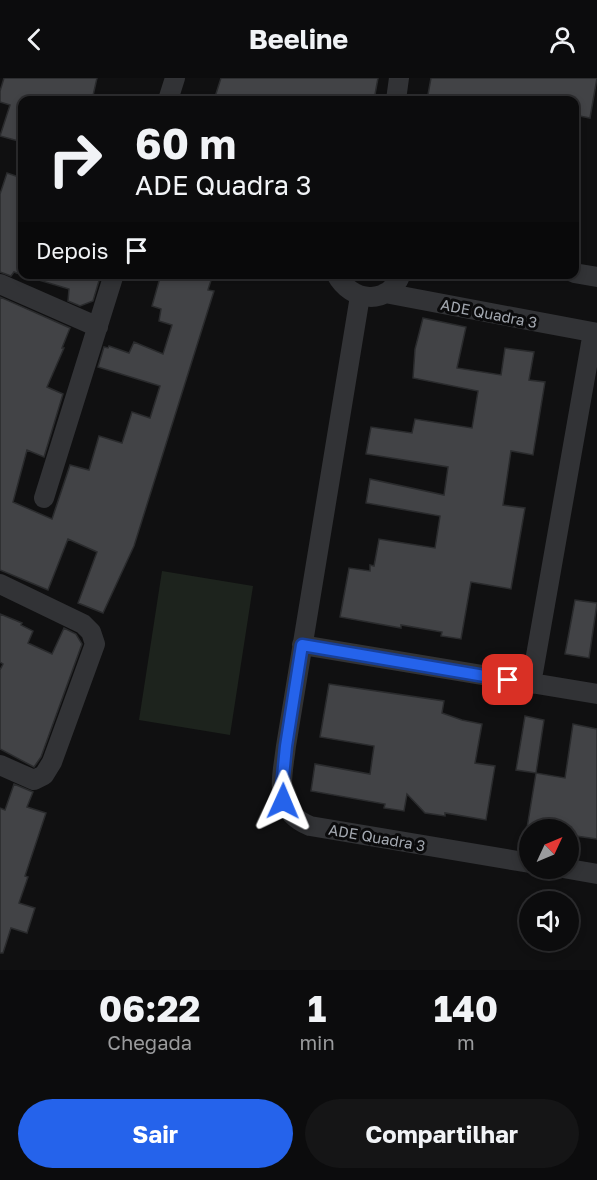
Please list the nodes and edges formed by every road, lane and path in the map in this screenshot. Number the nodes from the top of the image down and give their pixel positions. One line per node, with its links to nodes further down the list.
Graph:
1 (175, 78): 3 (street)
2 (399, 78): 4 (street)
3 (169, 96)
4 (397, 96)
5 (579, 274): 6 (street)
6 (597, 277)
7 (112, 279): 13 (street)
8 (339, 279): 12 (street)
9 (398, 279): 11 (street)
10 (0, 284): 13 (street)
11 (385, 293): 12 (street, ADE Quadra 3); 14 (street, ADE Quadra 3)
12 (360, 296): 17 (street, ADE Quadra 3)
13 (98, 327): 15 (street)
14 (595, 332): 18 (street, ADE Quadra 3)
15 (44, 498)
16 (0, 584): 20 (street)
17 (302, 645): 18 (street); 21 (street, ADE Quadra 3)
18 (531, 684): 19 (street)
19 (597, 694)
20 (0, 765)
21 (519, 861)
22 (579, 871): 23 (street)
23 (597, 874)

